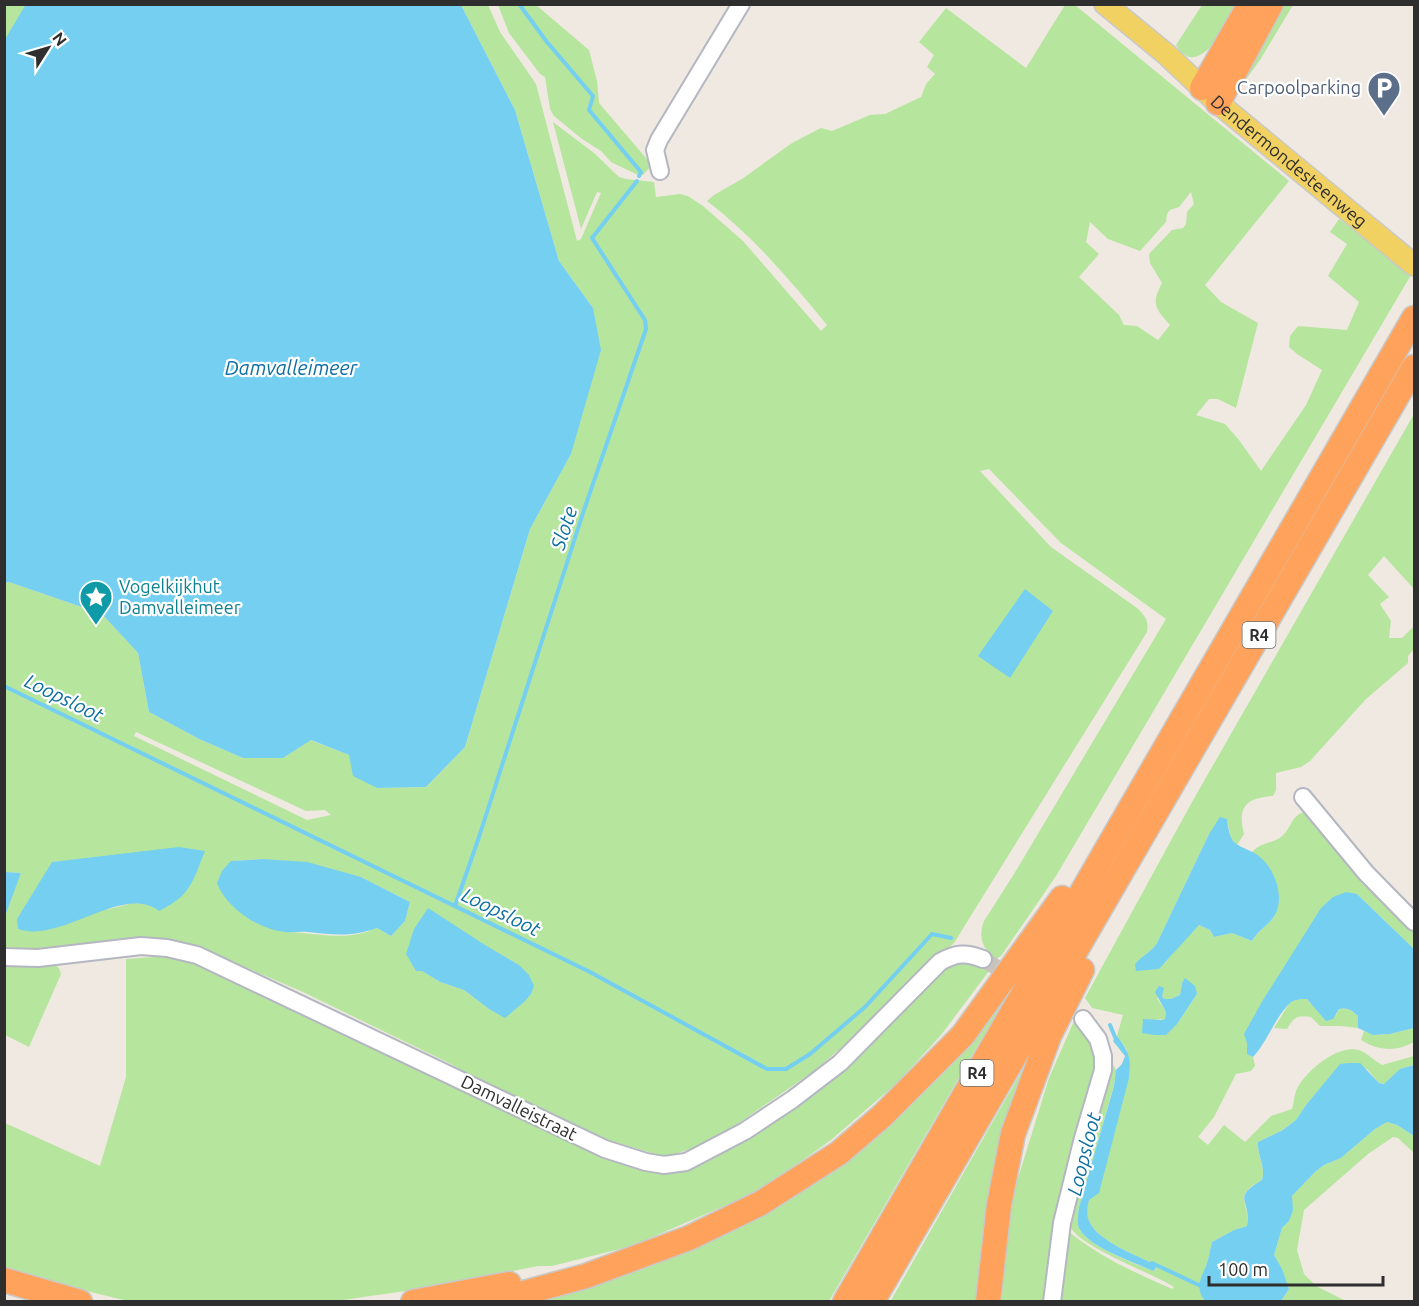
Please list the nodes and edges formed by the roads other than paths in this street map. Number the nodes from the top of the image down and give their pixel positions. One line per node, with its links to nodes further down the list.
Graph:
1 (741, 4): 6 (street)
2 (1105, 4): 5 (main road, Dendermondesteenweg)
3 (1250, 4): 5 (highway)
4 (1271, 4): 5 (highway)
5 (1212, 92): 7 (main road, Dendermondesteenweg); 8 (main road, Dendermondesteenweg)
6 (660, 171)
7 (1414, 251)
8 (1414, 265)
9 (1414, 318): 12 (highway, R4)
10 (1414, 366): 13 (highway, R4)
11 (1303, 797): 14 (street)
12 (1110, 845): 18 (highway); 23 (highway, R4)
13 (1103, 904): 24 (highway, R4); 25 (highway)
14 (1414, 922)
15 (4, 957): 16 (street, Damvalleistraat)
16 (983, 959)
17 (1083, 1019): 26 (street)
18 (608, 1266): 21 (highway); 22 (highway)
19 (4, 1280): 20 (highway)
20 (80, 1302)
21 (412, 1302)
22 (491, 1302)
23 (845, 1302)
24 (872, 1302)
25 (988, 1302)
26 (1052, 1302)

